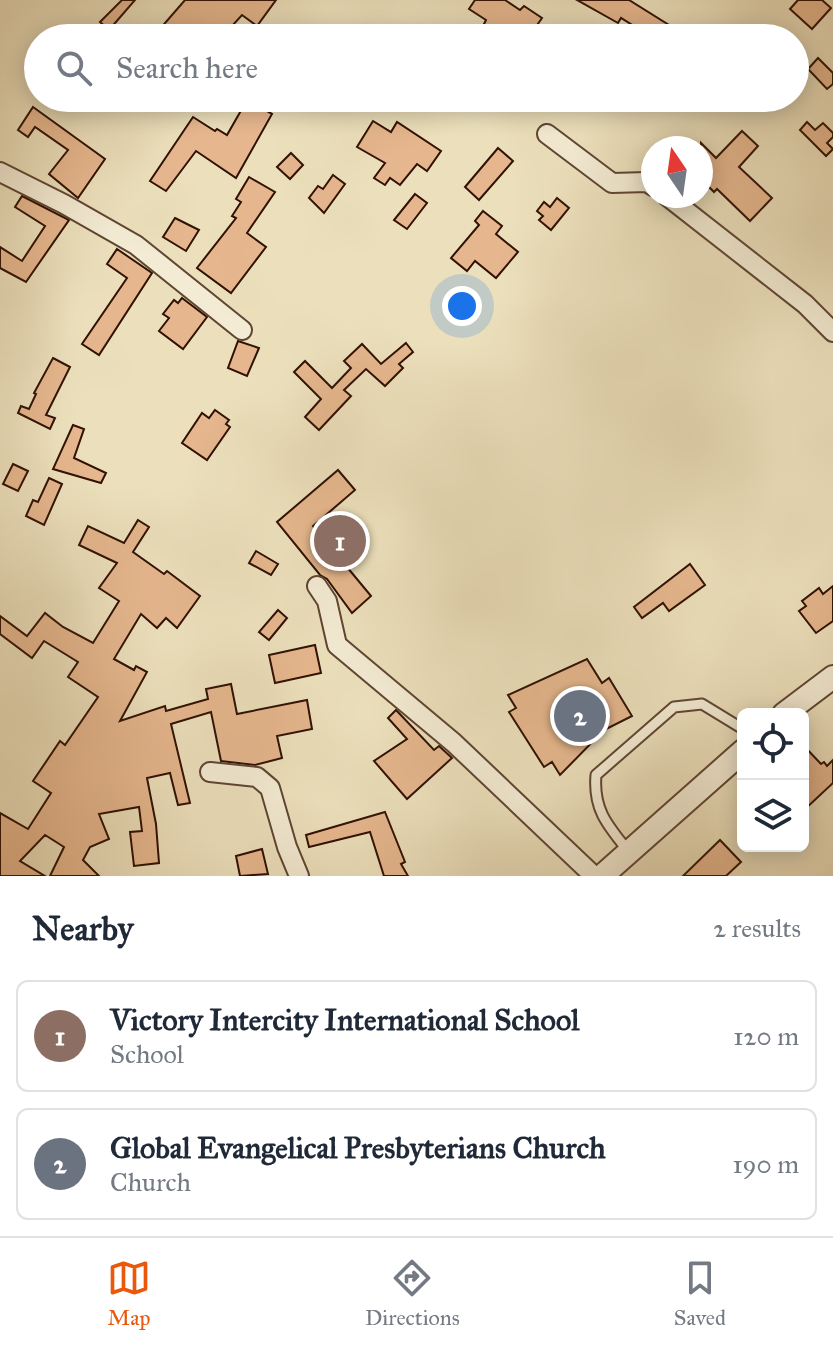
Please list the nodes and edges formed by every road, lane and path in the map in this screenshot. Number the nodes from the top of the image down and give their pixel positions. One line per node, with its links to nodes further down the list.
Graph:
1 (547, 134): 3 (street)
2 (0, 172): 5 (street)
3 (641, 182)
4 (682, 208): 6 (street)
5 (242, 330)
6 (833, 332)
7 (317, 586): 15 (street)
8 (833, 677): 9 (street)
9 (792, 708)
10 (737, 725): 13 (lane)
11 (737, 756): 13 (street)
12 (210, 772): 14 (street)
13 (629, 852): 16 (street)
14 (299, 876)
15 (594, 876)
16 (602, 876)

